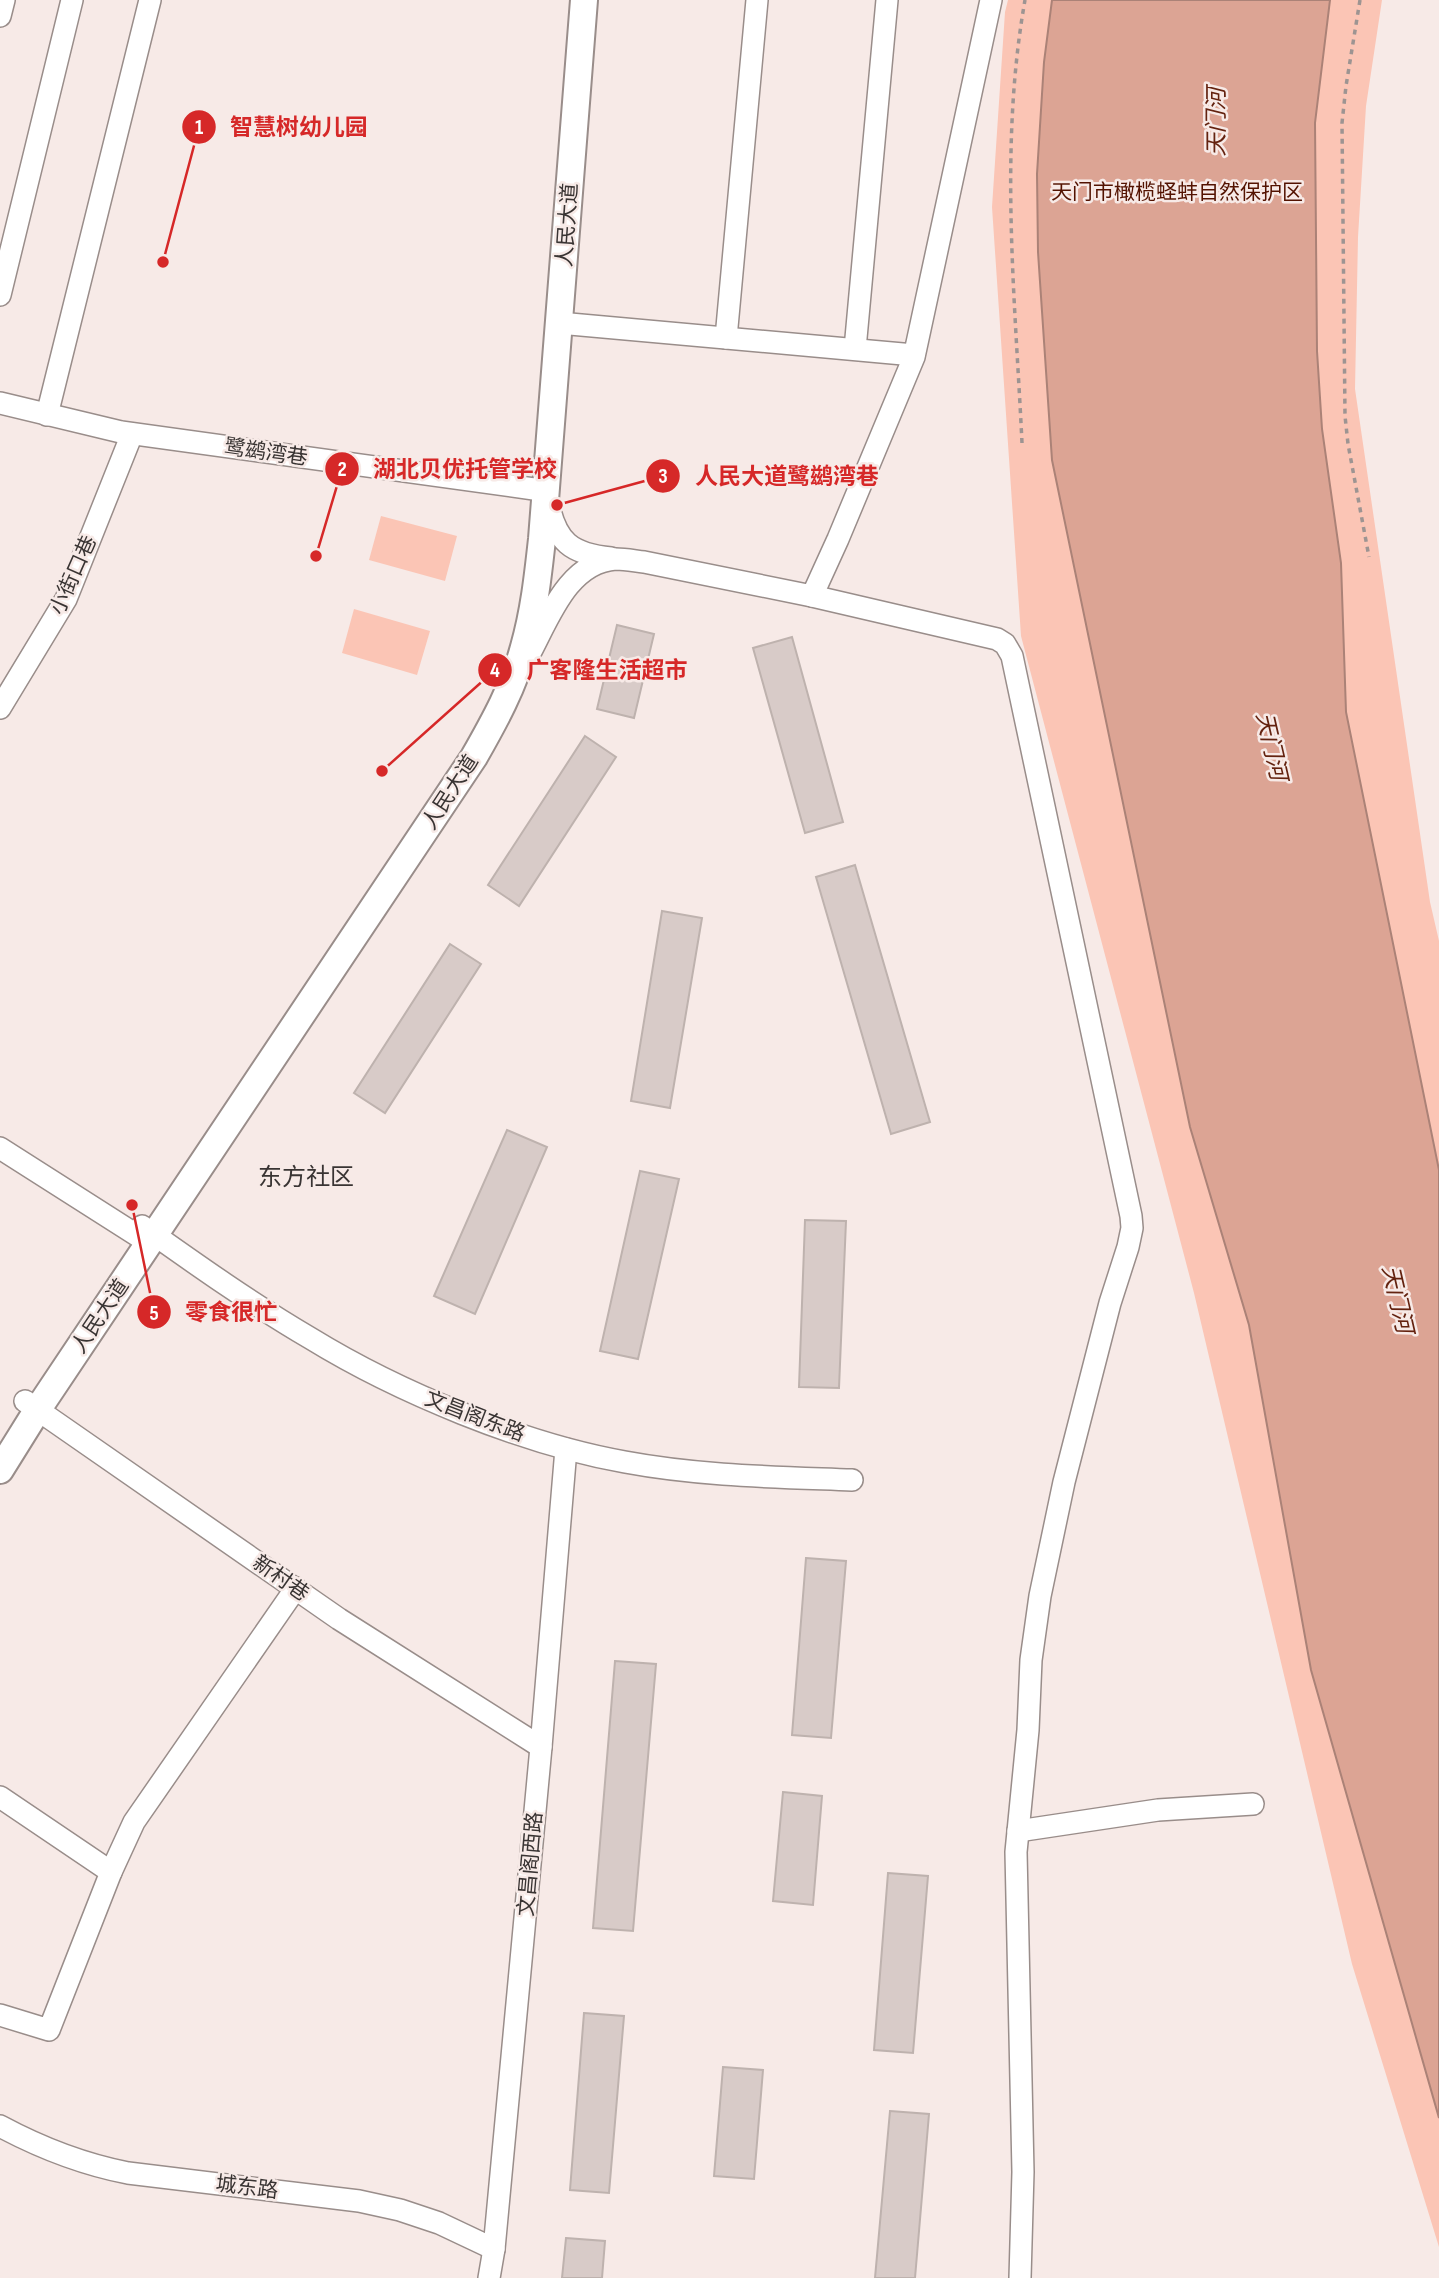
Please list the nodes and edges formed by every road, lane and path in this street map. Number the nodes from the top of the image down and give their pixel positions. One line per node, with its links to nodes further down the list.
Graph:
1 (4, 0): 11 (street)
2 (72, 0): 12 (street)
3 (150, 0): 18 (street)
4 (571, 0): 21 (main road, 人民大道)
5 (584, 0): 13 (main road, 人民大道)
6 (757, 0): 14 (street)
7 (887, 0): 15 (street)
8 (991, 0): 16 (street)
9 (1025, 0): 20 (path)
10 (1360, 0): 22 (path)
11 (0, 16)
12 (0, 295)
13 (559, 323): 14 (street); 21 (main road, 人民大道)
14 (726, 338): 15 (street)
15 (855, 349): 16 (street)
16 (914, 355): 24 (street)
17 (0, 403): 18 (street, 鹭鹚湾巷)
18 (47, 415): 19 (street, 鹭鹚湾巷)
19 (132, 434): 21 (street, 鹭鹚湾巷); 26 (street, 小街口巷)
20 (1022, 443)
21 (540, 490): 23 (street); 25 (main road, 人民大道); 28 (main road, 人民大道)
22 (1369, 556)
23 (617, 559): 24 (street); 25 (street)
24 (812, 596): 38 (street)
25 (504, 702): 28 (main road, 人民大道)
26 (0, 708)
27 (0, 1148): 28 (street, 文昌阁东路)
28 (145, 1235): 29 (main road, 人民大道); 31 (street, 文昌阁东路)
29 (32, 1405): 30 (main road, 人民大道); 32 (main road, 人民大道); 34 (street, 新村巷)
30 (0, 1441)
31 (566, 1449): 33 (street, 文昌阁东路); 35 (street, 文昌阁西路)
32 (0, 1469)
33 (852, 1480)
34 (296, 1588): 35 (street, 新村巷); 39 (street)
35 (541, 1747): 42 (street, 文昌阁西路)
36 (0, 1797): 39 (street)
37 (1253, 1804): 38 (street)
38 (1018, 1831): 44 (street)
39 (111, 1871): 40 (street)
40 (0, 2015)
41 (0, 2126): 42 (street, 城东路)
42 (494, 2249): 43 (street, 文昌阁西路)
43 (488, 2278)
44 (1020, 2278)

